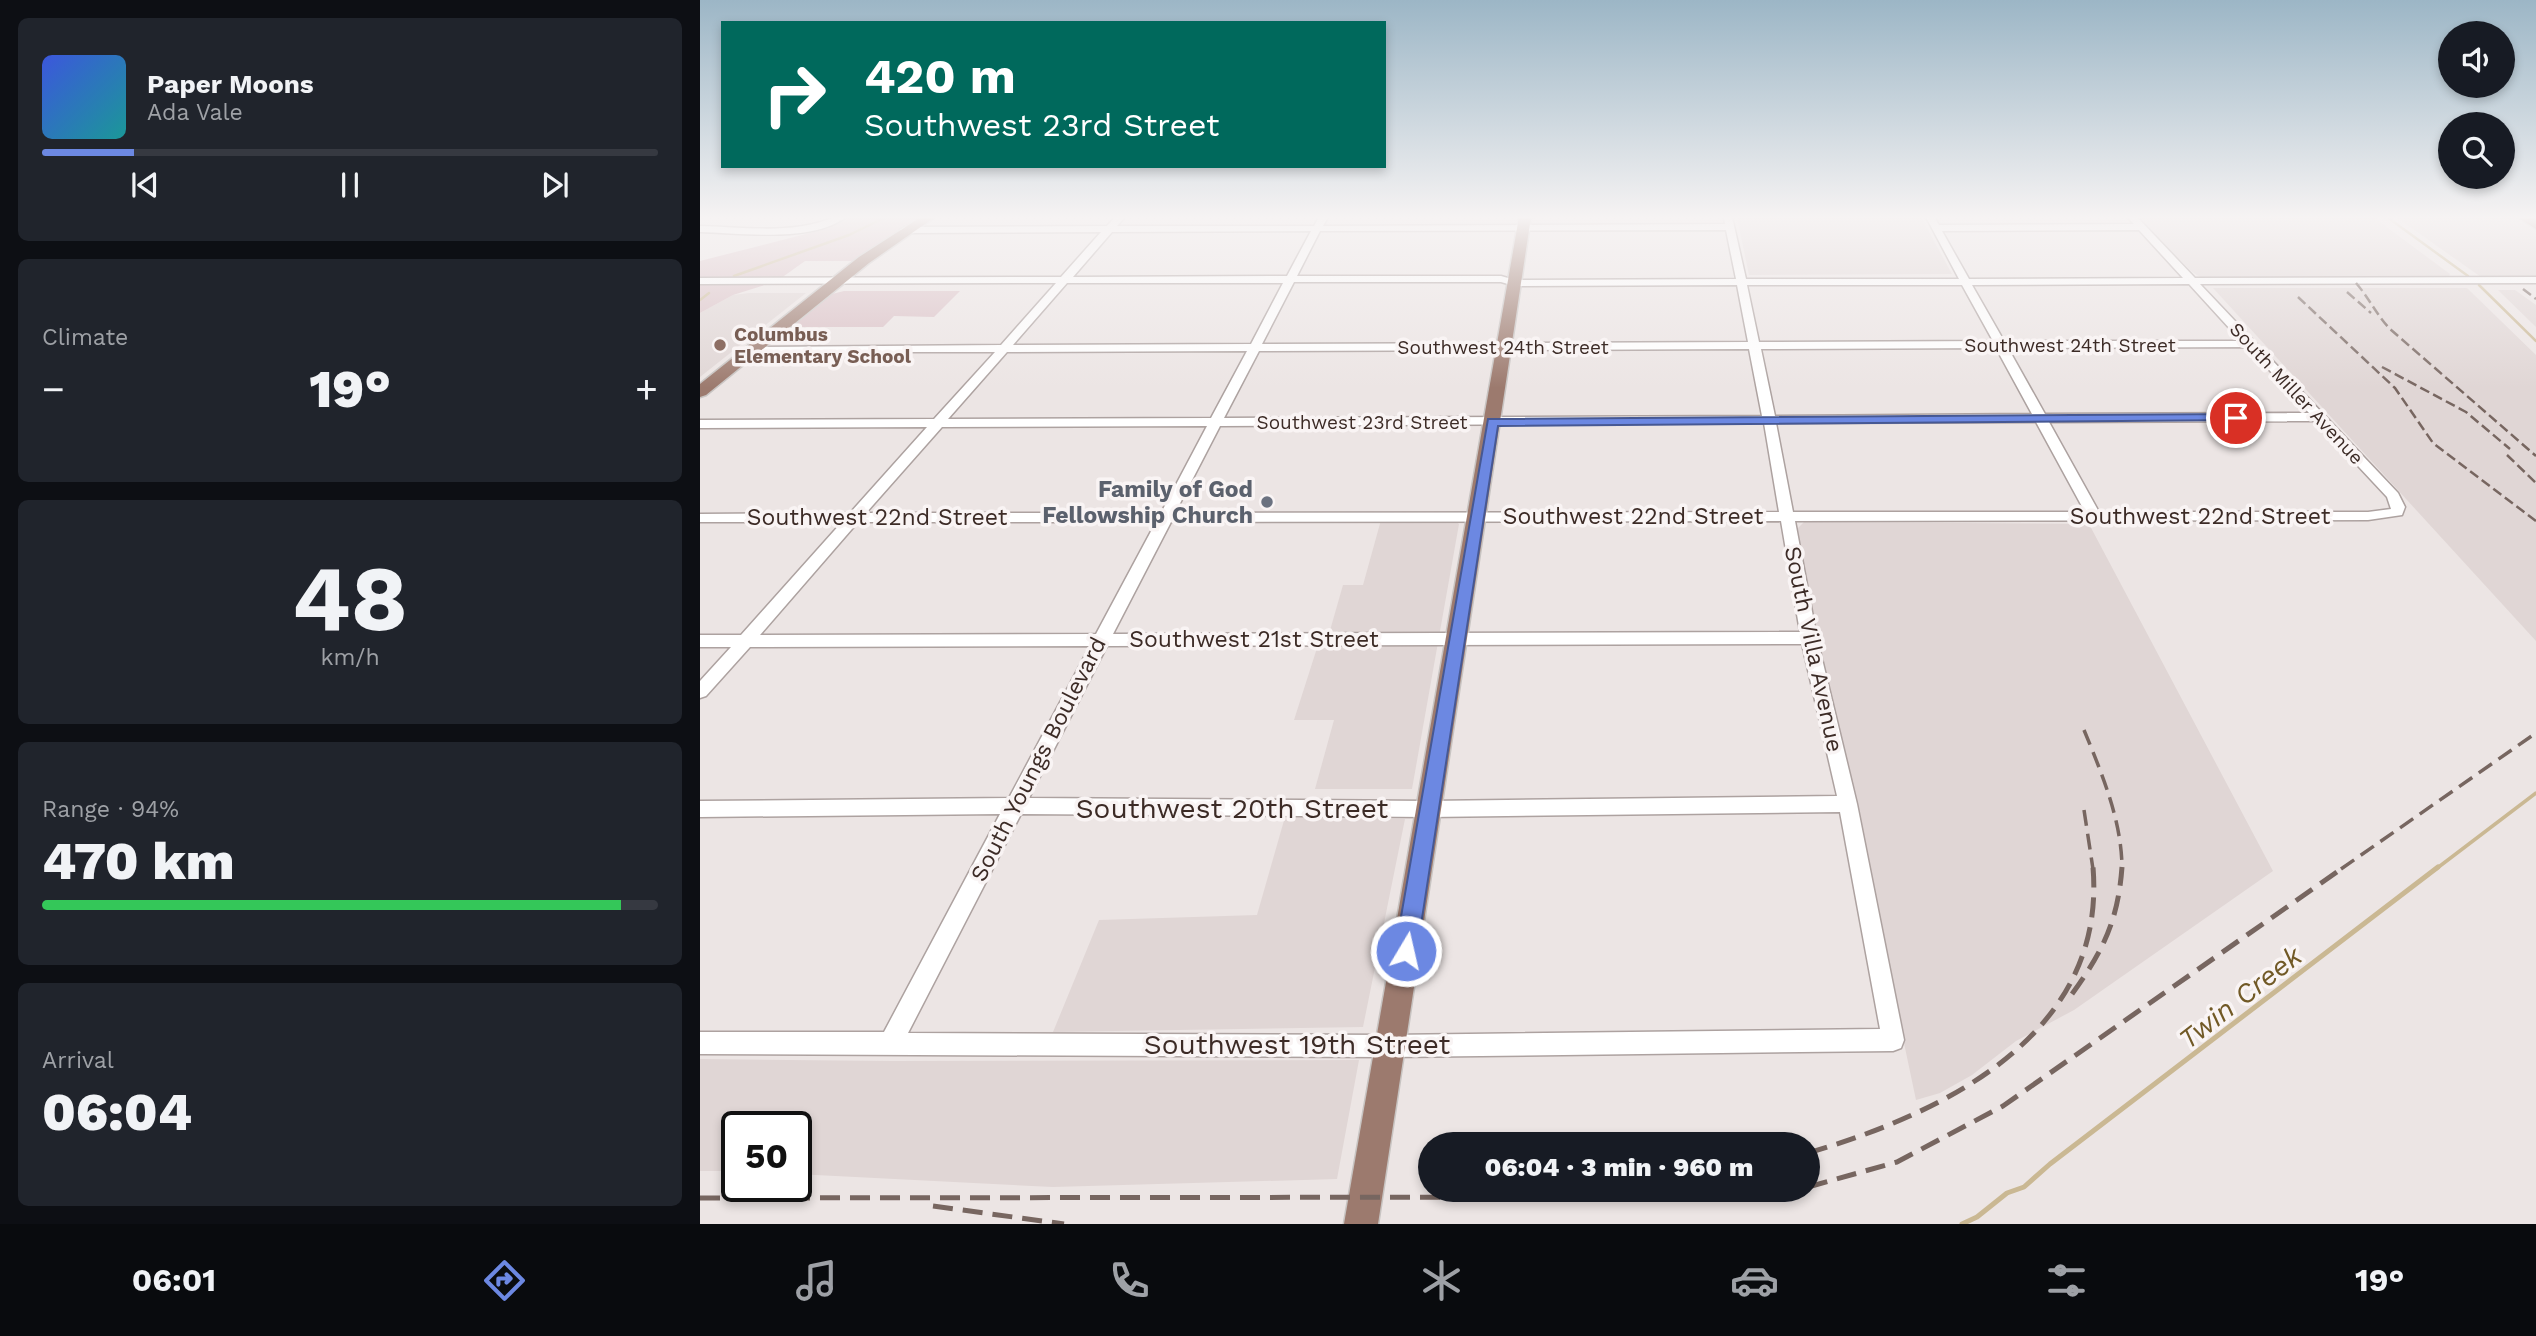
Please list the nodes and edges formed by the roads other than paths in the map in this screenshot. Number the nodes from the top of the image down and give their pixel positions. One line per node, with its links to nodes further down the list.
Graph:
1 (847, 274): 15 (main road)
2 (1070, 274): 16 (street)
3 (1292, 274): 13 (street, South Youngs Boulevard)
4 (1516, 274): 14 (main road)
5 (1739, 274): 12 (street, South Villa Avenue)
6 (1962, 274): 10 (street)
7 (2187, 274): 11 (street, South Miller Avenue)
8 (2536, 280): 11 (street)
9 (700, 281): 15 (street)
10 (1966, 281): 11 (street); 12 (street); 20 (street)
11 (2194, 281): 18 (street, South Miller Avenue)
12 (1740, 282): 14 (street); 19 (street, South Villa Avenue)
13 (1287, 283): 14 (street); 16 (street); 23 (street, South Youngs Boulevard)
14 (1515, 283): 21 (main road)
15 (834, 284): 16 (street); 17 (street); 24 (main road)
16 (1061, 284): 22 (street)
17 (700, 288)
18 (2253, 344): 20 (street, Southwest 24th Street); 26 (street, South Miller Avenue)
19 (1755, 345): 20 (street, Southwest 24th Street); 21 (street, Southwest 24th Street); 27 (street, South Villa Avenue)
20 (2001, 345): 28 (street)
21 (1504, 347): 23 (street, Southwest 24th Street); 31 (main road)
22 (1004, 348): 23 (street, Southwest 24th Street); 24 (street, Southwest 24th Street); 30 (street)
23 (1254, 348): 29 (street, South Youngs Boulevard)
24 (753, 349): 25 (main road)
25 (700, 392)
26 (2319, 417): 28 (street, Southwest 23rd Street); 33 (street, South Miller Avenue)
27 (1769, 418): 28 (street, Southwest 23rd Street); 31 (street, Southwest 23rd Street); 34 (street, South Villa Avenue)
28 (2042, 419): 37 (street)
29 (1215, 421): 30 (street, Southwest 23rd Street); 31 (street, Southwest 23rd Street); 35 (street, South Youngs Boulevard)
30 (938, 422): 32 (street, Southwest 23rd Street); 39 (street)
31 (1492, 422): 36 (main road)
32 (700, 424)
33 (2397, 512): 37 (street, Southwest 22nd Street)
34 (1786, 515): 36 (street, Southwest 22nd Street); 37 (street, Southwest 22nd Street); 41 (street, South Villa Avenue)
35 (1166, 516): 36 (street, Southwest 22nd Street); 39 (street, Southwest 22nd Street); 40 (street, South Youngs Boulevard)
36 (1476, 517): 42 (main road)
37 (2095, 517)
38 (700, 518): 39 (street, Southwest 22nd Street)
39 (852, 518): 44 (street)
40 (1100, 638): 42 (street, Southwest 21st Street); 44 (street, Southwest 21st Street); 47 (street, South Youngs Boulevard)
41 (1809, 638): 42 (street, Southwest 21st Street); 46 (street, South Villa Avenue)
42 (1456, 640): 49 (main road)
43 (700, 641): 44 (street, Southwest 21st Street)
44 (745, 641): 45 (street)
45 (700, 692)
46 (1848, 804): 49 (street, Southwest 20th Street); 50 (street, South Villa Avenue)
47 (1014, 806): 48 (street, Southwest 20th Street); 49 (street, Southwest 20th Street); 51 (street, South Youngs Boulevard)
48 (700, 809)
49 (1429, 809): 53 (main road)
50 (1893, 1040): 53 (street, Southwest 19th Street)
51 (891, 1042): 52 (street, Southwest 19th Street); 53 (street, Southwest 19th Street)
52 (700, 1043)
53 (1390, 1046): 54 (main road)
54 (1361, 1224)

